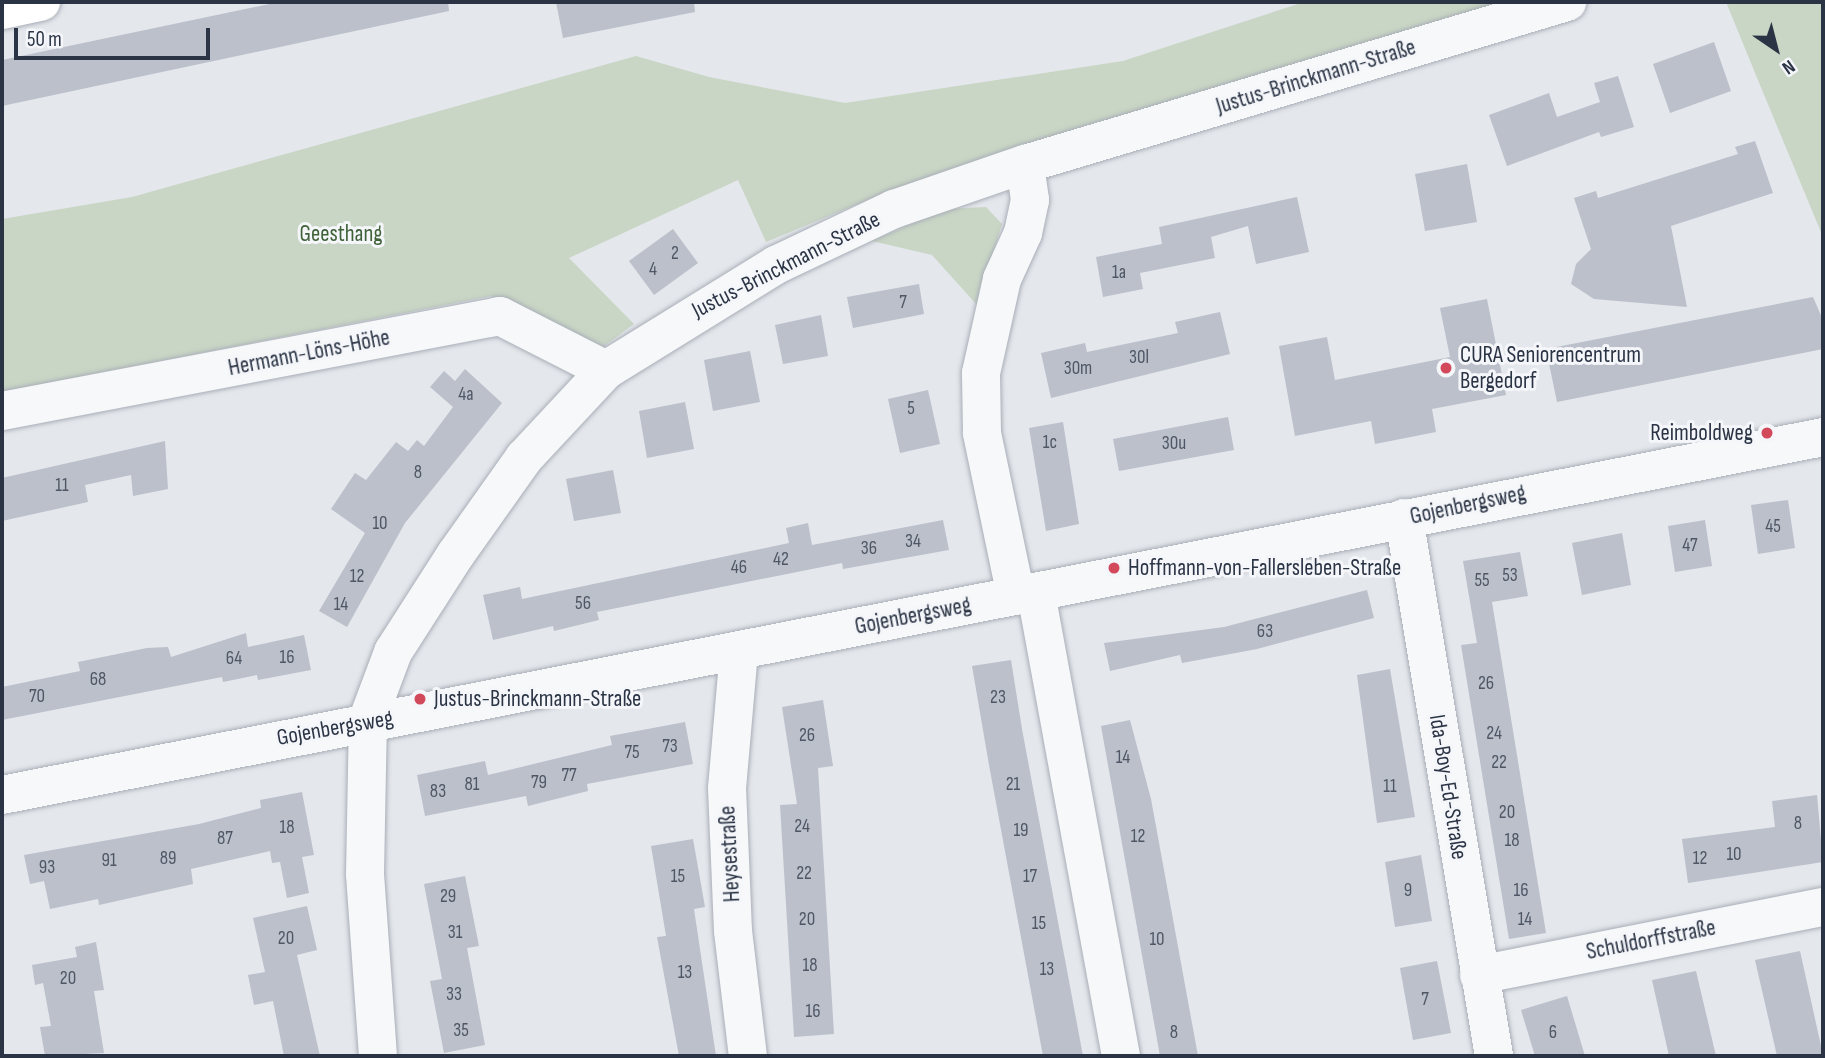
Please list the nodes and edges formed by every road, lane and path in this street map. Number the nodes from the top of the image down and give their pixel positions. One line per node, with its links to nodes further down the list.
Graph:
1 (41, 2): 3 (main road)
2 (1567, 2): 4 (street, Justus-Brinckmann-Straße)
3 (2, 10)
4 (1025, 164): 5 (street, Justus-Brinckmann-Straße); 9 (street)
5 (606, 370): 6 (street, Hermann-Löns-Höhe); 11 (street, Justus-Brinckmann-Straße)
6 (2, 411)
7 (1823, 437): 8 (street, Gojenbergsweg)
8 (1404, 518): 9 (street, Gojenbergsweg); 14 (street, Ida-Boy-Ed-Straße)
9 (1026, 594): 10 (street, Gojenbergsweg); 17 (street)
10 (739, 650): 11 (street, Gojenbergsweg); 16 (street, Heysestraße)
11 (368, 719): 12 (street, Gojenbergsweg); 15 (street, Justus-Brinckmann-Straße)
12 (2, 795)
13 (1823, 907): 14 (street, Schuldorffstraße)
14 (1479, 975): 18 (street, Ida-Boy-Ed-Straße)
15 (379, 1056)
16 (748, 1056)
17 (1121, 1056)
18 (1494, 1056)

